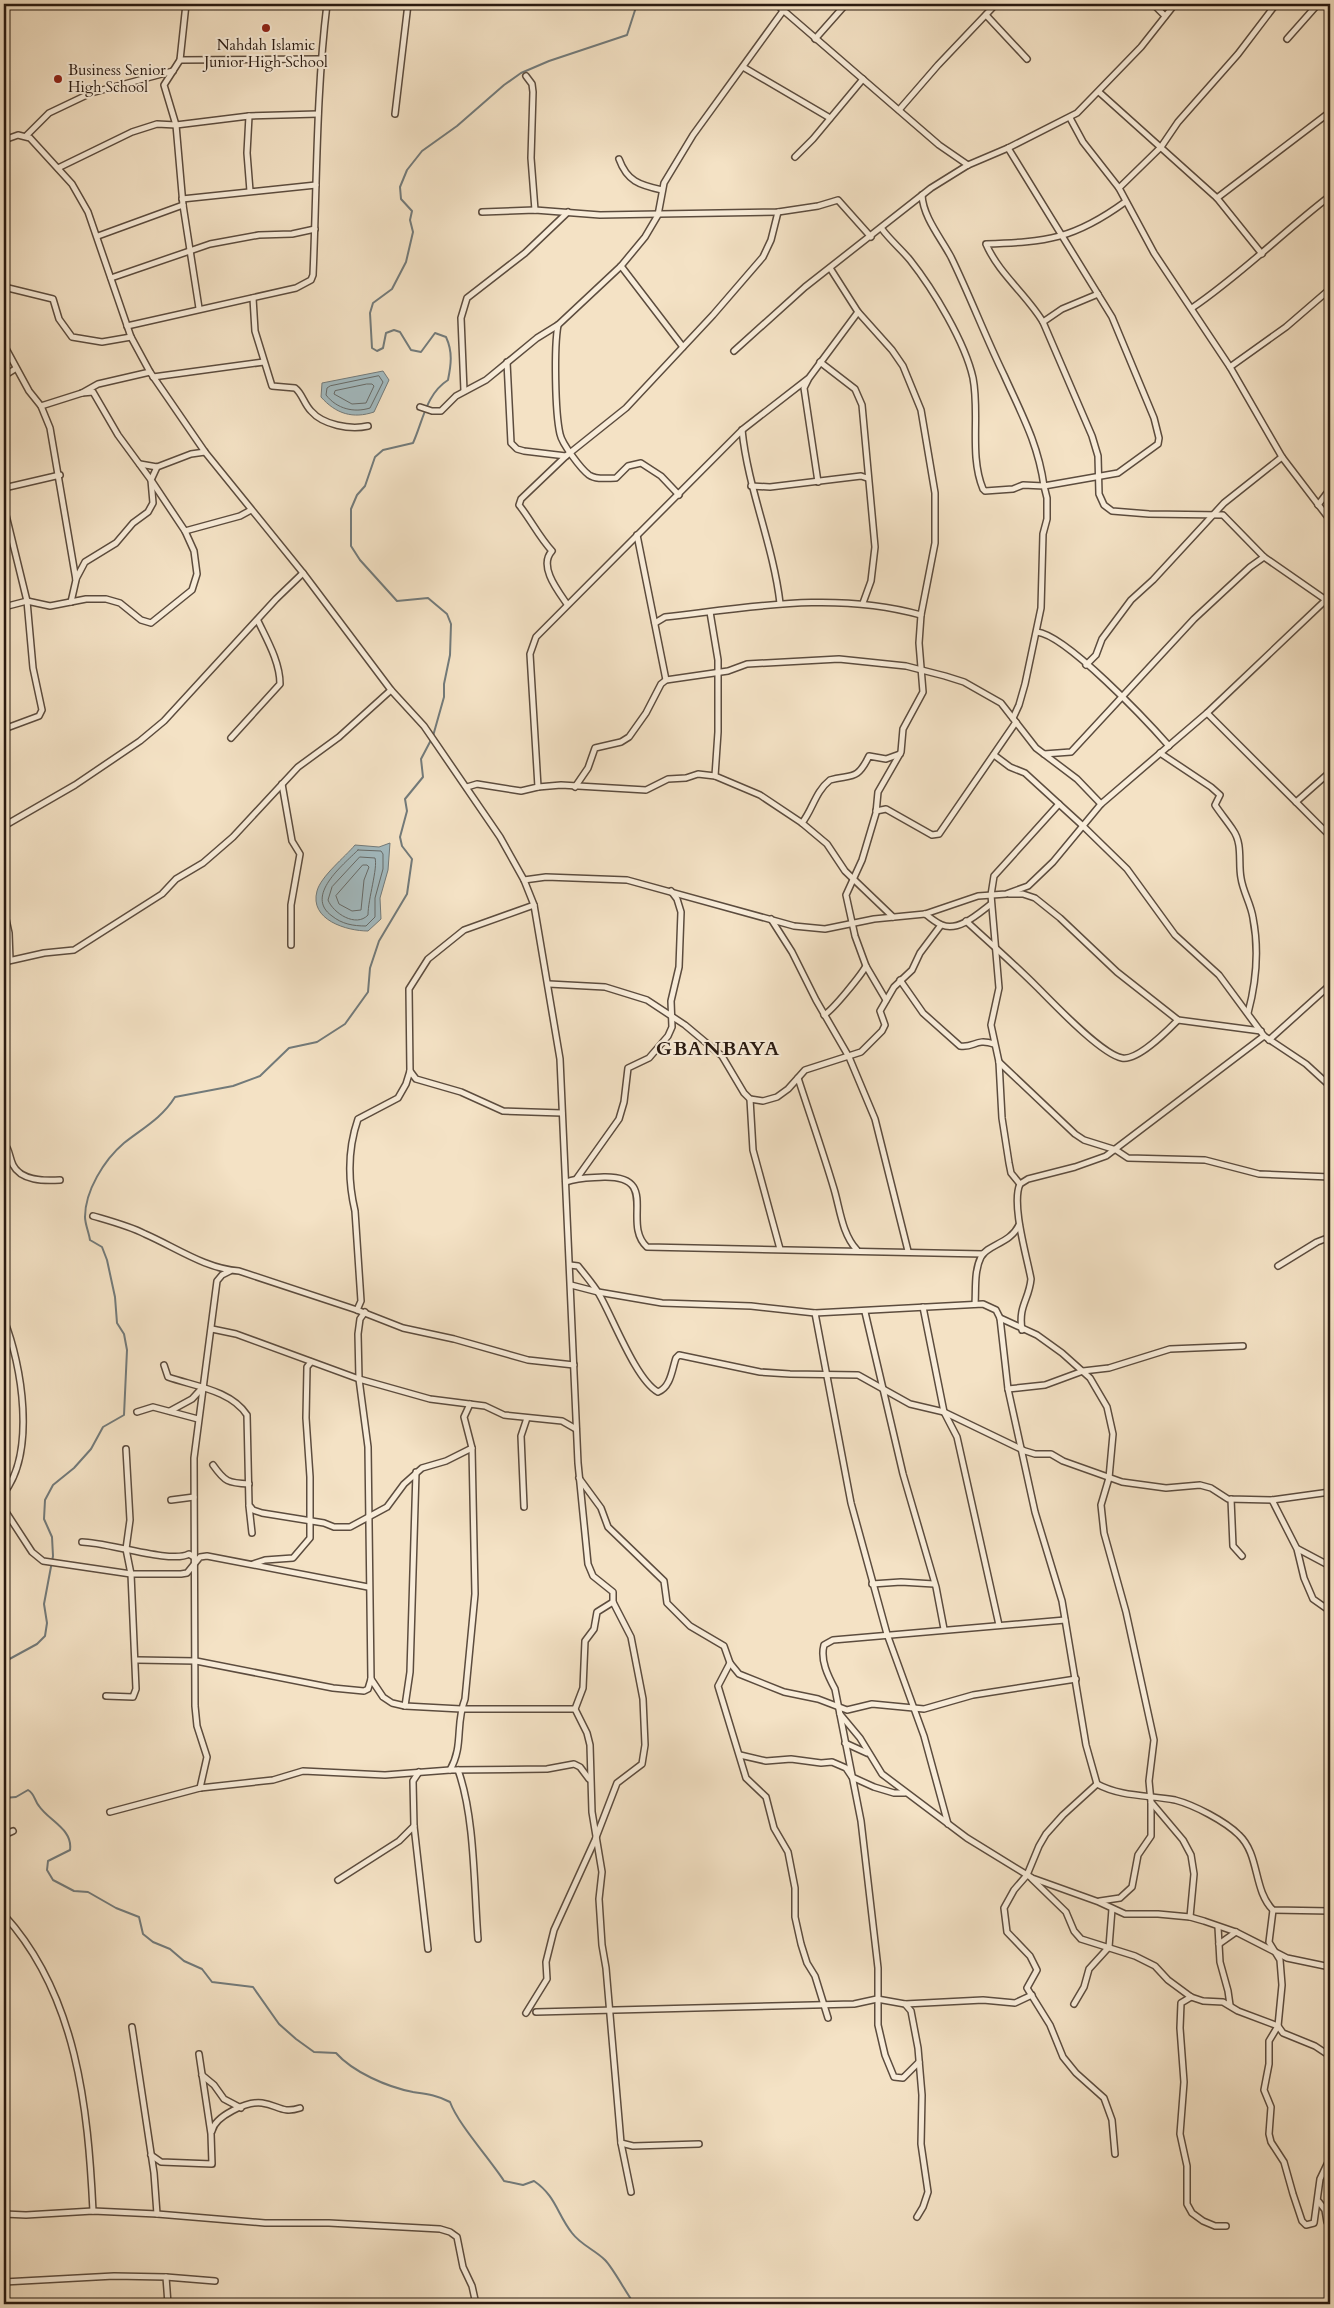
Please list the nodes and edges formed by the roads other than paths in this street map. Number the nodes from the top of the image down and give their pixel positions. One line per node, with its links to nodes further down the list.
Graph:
1 (186, 4): 18 (street)
2 (327, 4): 16 (street)
3 (408, 4): 27 (street)
4 (776, 4): 11 (street)
5 (846, 4): 14 (street)
6 (996, 4): 12 (street)
7 (1153, 4): 13 (street)
8 (1175, 4): 13 (street)
9 (1276, 4): 34 (street)
10 (1318, 4): 15 (street)
11 (783, 11): 14 (street); 19 (street)
12 (986, 15): 17 (street); 24 (street)
13 (1166, 16): 23 (street)
14 (815, 39): 22 (street)
15 (1287, 39)
16 (320, 59): 18 (street); 26 (street)
17 (1027, 59)
18 (180, 60): 20 (street)
19 (742, 67): 29 (street); 42 (street)
20 (173, 70): 31 (street); 32 (street)
21 (526, 76): 49 (street)
22 (863, 80): 24 (street); 29 (street)
23 (1099, 92): 30 (street); 34 (street)
24 (899, 110): 38 (street)
25 (1330, 112): 46 (street)
26 (318, 114): 28 (street); 40 (street)
27 (395, 114)
28 (249, 116): 31 (street); 43 (street)
29 (830, 118): 36 (street)
30 (1070, 118): 35 (street); 41 (street)
31 (176, 124): 39 (street); 47 (street)
32 (26, 136): 33 (street); 39 (street)
33 (4, 140)
34 (1161, 147): 41 (street); 46 (street)
35 (1008, 148): 38 (street); 58 (street)
36 (795, 157)
37 (619, 159): 42 (street)
38 (968, 165): 44 (street)
39 (58, 168): 56 (street)
40 (316, 185): 43 (street); 55 (street)
41 (1119, 188): 48 (street)
42 (662, 190): 53 (street)
43 (250, 191): 47 (street)
44 (922, 195): 54 (street); 105 (street)
45 (1330, 196): 60 (street)
46 (1217, 198): 60 (street)
47 (183, 202): 56 (street); 59 (street)
48 (1125, 202): 58 (street); 69 (street)
49 (535, 210): 50 (street); 51 (street)
50 (482, 212)
51 (568, 212): 53 (street); 87 (street)
52 (778, 212): 53 (street); 57 (street); 76 (street)
53 (658, 215): 61 (street)
54 (882, 229): 57 (street); 105 (street)
55 (315, 230): 59 (street); 67 (street)
56 (98, 236): 63 (street)
57 (871, 237): 62 (street)
58 (1061, 237): 66 (street); 71 (street)
59 (189, 249): 63 (street); 68 (street)
60 (1262, 254): 69 (street)
61 (621, 266): 72 (street); 76 (street)
62 (830, 268): 70 (street); 77 (street)
63 (111, 278): 73 (street)
64 (4, 287): 74 (street)
65 (1330, 289): 81 (street)
66 (1098, 294): 71 (street); 100 (street)
67 (253, 298): 68 (street); 78 (street)
68 (199, 308): 73 (street)
69 (1192, 308): 81 (street)
70 (858, 312): 80 (street); 127 (street)
71 (1044, 322): 100 (street)
72 (558, 325): 79 (street); 95 (street)
73 (127, 326): 74 (street)
74 (131, 337): 83 (street)
75 (4, 345): 82 (street)
76 (683, 347): 95 (street)
77 (734, 351)
78 (264, 362): 83 (street); 92 (street)
79 (507, 362): 87 (street); 95 (street)
80 (820, 362): 85 (street); 101 (street)
81 (1230, 367): 96 (street)
82 (15, 369): 84 (street); 90 (street)
83 (151, 374): 86 (street); 94 (street)
84 (4, 376)
85 (809, 378): 93 (street); 103 (street)
86 (98, 384): 88 (street); 89 (street)
87 (464, 391): 91 (street)
88 (93, 392): 89 (street); 97 (street)
89 (82, 393): 90 (street)
90 (41, 406): 99 (street)
91 (420, 407)
92 (368, 426)
93 (742, 430): 104 (street); 108 (street)
94 (205, 452): 98 (street); 111 (street)
95 (569, 455): 108 (street); 124 (street)
96 (1282, 457): 109 (street); 112 (street)
97 (140, 464): 98 (street); 102 (street)
98 (157, 467): 102 (street)
99 (60, 475): 106 (street); 118 (street)
100 (1099, 476): 105 (street); 112 (street)
101 (867, 478): 103 (street); 123 (street)
102 (151, 480): 114 (street); 118 (street)
103 (818, 482): 104 (street)
104 (751, 486): 122 (street)
105 (1044, 486): 130 (street)
106 (4, 488)
107 (1330, 489): 109 (street)
108 (679, 495): 115 (street)
109 (1318, 505): 113 (street)
110 (4, 507): 120 (street)
111 (251, 510): 114 (street); 117 (street)
112 (1215, 514): 116 (street); 131 (street)
113 (1330, 520)
114 (185, 531): 121 (street)
115 (637, 535): 124 (street); 129 (street)
116 (1264, 557): 119 (street); 136 (street)
117 (304, 573): 128 (street); 135 (street)
118 (76, 580): 121 (street)
119 (1328, 598): 137 (street)
120 (27, 601): 121 (street); 125 (street); 139 (street)
121 (71, 602)
122 (780, 603): 123 (street); 126 (street)
123 (863, 603): 127 (street)
124 (567, 604): 150 (street)
125 (4, 607)
126 (710, 612): 129 (street); 133 (street)
127 (922, 615): 132 (street)
128 (258, 620): 140 (street); 157 (street)
129 (655, 624): 134 (street)
130 (1036, 632): 131 (street); 138 (street)
131 (1086, 665): 136 (street)
132 (921, 671): 133 (street); 138 (street); 142 (street)
133 (717, 674): 134 (street); 147 (street)
134 (666, 680): 151 (street)
135 (391, 690): 148 (street); 149 (street)
136 (1122, 696): 141 (street); 144 (street)
137 (1207, 714): 141 (street); 152 (street)
138 (1014, 720): 144 (street); 145 (street)
139 (4, 729)
140 (231, 738)
141 (1169, 746): 143 (street)
142 (900, 753): 155 (street); 156 (street)
143 (1160, 753): 154 (street); 183 (street)
144 (1043, 754): 154 (street)
145 (994, 755): 153 (street); 155 (street)
146 (1330, 772): 152 (street)
147 (716, 776): 151 (street); 156 (street)
148 (282, 784): 174 (street); 176 (street)
149 (467, 787): 150 (street); 161 (street)
150 (538, 787): 151 (street)
151 (575, 787)
152 (1296, 802): 159 (street)
153 (1059, 804): 158 (street); 164 (street)
154 (1101, 804): 158 (street)
155 (876, 811): 160 (street)
156 (802, 823): 160 (street)
157 (4, 826)
158 (1083, 826): 163 (street); 183 (street)
159 (1330, 836)
160 (852, 878): 169 (street); 172 (street)
161 (524, 880): 162 (street); 166 (street)
162 (671, 890): 170 (street); 185 (street)
163 (1006, 894): 164 (street); 186 (street)
164 (991, 895): 165 (street); 168 (street)
165 (991, 904): 171 (street); 175 (street)
166 (534, 905): 180 (street); 191 (street)
167 (4, 910): 176 (street)
168 (926, 914): 169 (street); 173 (street)
169 (893, 917): 172 (street)
170 (771, 919): 172 (street); 184 (street)
171 (966, 921): 173 (street); 175 (street)
172 (852, 923): 178 (street)
173 (941, 925): 179 (street)
174 (290, 945)
175 (994, 947): 186 (street); 188 (street)
176 (10, 960): 177 (street)
177 (4, 962)
178 (866, 966): 182 (street); 184 (street)
179 (900, 980): 182 (street); 188 (street)
180 (549, 984): 185 (street); 197 (street)
181 (1330, 985): 187 (street)
182 (886, 1000): 189 (street)
183 (1248, 1013): 187 (street)
184 (824, 1015): 189 (street)
185 (672, 1016): 196 (street); 201 (street)
186 (1178, 1020): 187 (street)
187 (1265, 1036): 195 (street); 199 (street)
188 (994, 1044): 190 (street)
189 (849, 1057): 192 (street); 212 (street)
190 (999, 1062): 199 (street); 204 (street)
191 (410, 1071): 193 (street); 194 (street)
192 (798, 1078): 196 (street); 207 (street)
193 (416, 1079): 194 (street); 197 (street)
194 (406, 1084): 221 (street)
195 (1330, 1086)
196 (750, 1099): 209 (street)
197 (562, 1113): 203 (street)
198 (4, 1143): 202 (street)
199 (1116, 1150): 200 (street); 204 (street)
200 (1330, 1177)
201 (577, 1178): 203 (street); 209 (street)
202 (60, 1180)
203 (566, 1182): 214 (street)
204 (1020, 1184): 206 (street)
205 (93, 1216): 216 (street)
206 (1020, 1223): 213 (street); 228 (street)
207 (848, 1236): 210 (street); 211 (street)
208 (1330, 1237): 215 (street)
209 (780, 1249): 210 (street)
210 (843, 1250): 211 (street)
211 (857, 1250): 212 (street)
212 (908, 1251): 213 (street)
213 (983, 1254): 219 (street)
214 (570, 1265): 217 (street); 218 (street)
215 (1278, 1266)
216 (230, 1271): 221 (street); 227 (street)
217 (570, 1285): 218 (street); 232 (street)
218 (598, 1292): 224 (street); 234 (street)
219 (974, 1304): 220 (street); 225 (street)
220 (923, 1307): 223 (street); 242 (street)
221 (357, 1310): 222 (street)
222 (365, 1312): 232 (street); 235 (street)
223 (865, 1312): 224 (street); 237 (street)
224 (814, 1313): 234 (street)
225 (1000, 1318): 228 (street); 238 (street)
226 (4, 1320): 255 (street)
227 (212, 1329): 230 (street); 236 (street)
228 (1022, 1330): 233 (street)
229 (1242, 1346): 233 (street)
230 (311, 1362): 235 (street); 264 (street)
231 (164, 1365): 236 (street)
232 (574, 1365): 245 (street)
233 (1083, 1371): 238 (street); 252 (street)
234 (826, 1375): 237 (street); 274 (street)
235 (359, 1379): 239 (street); 263 (street)
236 (203, 1387): 240 (street); 244 (street); 253 (street)
237 (883, 1388): 242 (street); 275 (street)
238 (1008, 1389): 248 (street)
239 (470, 1404): 243 (street); 247 (street)
240 (170, 1411): 241 (street); 244 (street)
241 (137, 1412)
242 (944, 1412): 248 (street); 280 (street)
243 (527, 1418): 245 (street); 261 (street)
244 (198, 1419): 256 (street)
245 (576, 1429): 251 (street)
246 (126, 1448): 267 (street)
247 (472, 1448): 250 (street); 290 (street)
248 (1021, 1449): 252 (street); 279 (street)
249 (213, 1465): 253 (street)
250 (416, 1472): 263 (street); 289 (street)
251 (578, 1478): 277 (street); 285 (street)
252 (1109, 1478): 257 (street); 305 (street)
253 (249, 1484): 260 (street)
254 (1330, 1492): 259 (street)
255 (4, 1493)
256 (194, 1497): 258 (street); 270 (street)
257 (1231, 1499): 259 (street); 269 (street)
258 (171, 1500)
259 (1272, 1500): 268 (street)
260 (249, 1505): 264 (street); 265 (street)
261 (524, 1507)
262 (4, 1509): 273 (street)
263 (370, 1516): 264 (street); 276 (street)
264 (309, 1521): 271 (street)
265 (252, 1533)
266 (82, 1542): 267 (street)
267 (126, 1549): 270 (street); 273 (street)
268 (1297, 1549): 272 (street); 278 (street)
269 (1242, 1556)
270 (194, 1559): 271 (street); 273 (street); 284 (street)
271 (253, 1565): 276 (street)
272 (1330, 1566)
273 (132, 1574): 283 (street)
274 (872, 1584): 275 (street); 282 (street)
275 (934, 1584): 281 (street)
276 (368, 1587): 286 (street)
277 (613, 1602): 291 (street); 311 (street)
278 (1330, 1611)
279 (1065, 1620): 280 (street); 287 (street)
280 (999, 1625): 281 (street)
281 (944, 1629): 282 (street)
282 (886, 1634): 292 (street); 293 (street)
283 (137, 1660): 284 (street); 288 (street)
284 (196, 1661): 286 (street); 303 (street)
285 (730, 1664): 293 (street); 296 (street)
286 (371, 1679): 289 (street)
287 (1076, 1679): 292 (street); 302 (street)
288 (106, 1696)
289 (405, 1706): 290 (street)
290 (461, 1709): 291 (street); 297 (street)
291 (575, 1709): 301 (street)
292 (915, 1709): 293 (street); 307 (street)
293 (839, 1710): 294 (street); 295 (street)
294 (845, 1743): 295 (street); 300 (street)
295 (867, 1753): 304 (street)
296 (740, 1755): 300 (street); 331 (street)
297 (450, 1770): 298 (street); 299 (street)
298 (458, 1770): 301 (street); 322 (street)
299 (419, 1772): 303 (street); 308 (street)
300 (852, 1777): 304 (street); 330 (street)
301 (591, 1781): 311 (street)
302 (1097, 1784): 305 (street); 312 (street)
303 (200, 1788): 306 (street)
304 (906, 1794): 307 (street)
305 (1151, 1800): 314 (street); 316 (street); 319 (street)
306 (110, 1812)
307 (948, 1824): 312 (street)
308 (414, 1826): 313 (street); 325 (street)
309 (13, 1831): 310 (street)
310 (4, 1835)
311 (595, 1840): 335 (street); 337 (street)
312 (1030, 1877): 314 (street); 324 (street); 328 (street)
313 (338, 1880)
314 (1099, 1902): 315 (street)
315 (1112, 1909): 319 (street); 324 (street)
316 (1273, 1910): 317 (street); 326 (street)
317 (1330, 1911)
318 (4, 1915): 357 (street)
319 (1190, 1917): 320 (street)
320 (1218, 1927): 321 (street); 323 (street)
321 (1236, 1932): 323 (street); 326 (street)
322 (478, 1940)
323 (1219, 1944): 334 (street)
324 (1109, 1947): 329 (street); 333 (street)
325 (428, 1949)
326 (1273, 1950): 327 (street); 339 (street)
327 (1330, 1967)
328 (1032, 1995): 332 (street); 351 (street)
329 (1191, 1997): 334 (street); 362 (street)
330 (877, 1999): 331 (street); 332 (street); 343 (street)
331 (825, 2004): 335 (street); 338 (street)
332 (905, 2004): 343 (street)
333 (1074, 2004)
334 (1230, 2005): 339 (street)
335 (610, 2010): 336 (street); 348 (street)
336 (536, 2012)
337 (526, 2013)
338 (828, 2018)
339 (1278, 2026): 342 (street); 356 (street)
340 (132, 2027): 350 (street)
341 (199, 2054): 344 (street)
342 (1330, 2056)
343 (919, 2062): 360 (street)
344 (202, 2074): 345 (street); 347 (street)
345 (241, 2108): 346 (street); 347 (street)
346 (300, 2108)
347 (211, 2134): 353 (street)
348 (621, 2143): 349 (street); 355 (street)
349 (699, 2144)
350 (151, 2154): 353 (street); 354 (street)
351 (1115, 2154)
352 (1330, 2158): 356 (street)
353 (161, 2162): 354 (street)
354 (154, 2173): 359 (street)
355 (631, 2192)
356 (1319, 2202): 361 (street)
357 (92, 2211): 358 (street); 359 (street)
358 (4, 2214)
359 (157, 2214): 369 (street)
360 (916, 2217)
361 (1330, 2224)
362 (1226, 2226)
363 (4, 2267): 366 (street)
364 (166, 2277): 365 (street); 366 (street); 368 (street)
365 (215, 2281)
366 (4, 2282): 367 (street)
367 (6, 2304)
368 (168, 2304)
369 (476, 2304)

